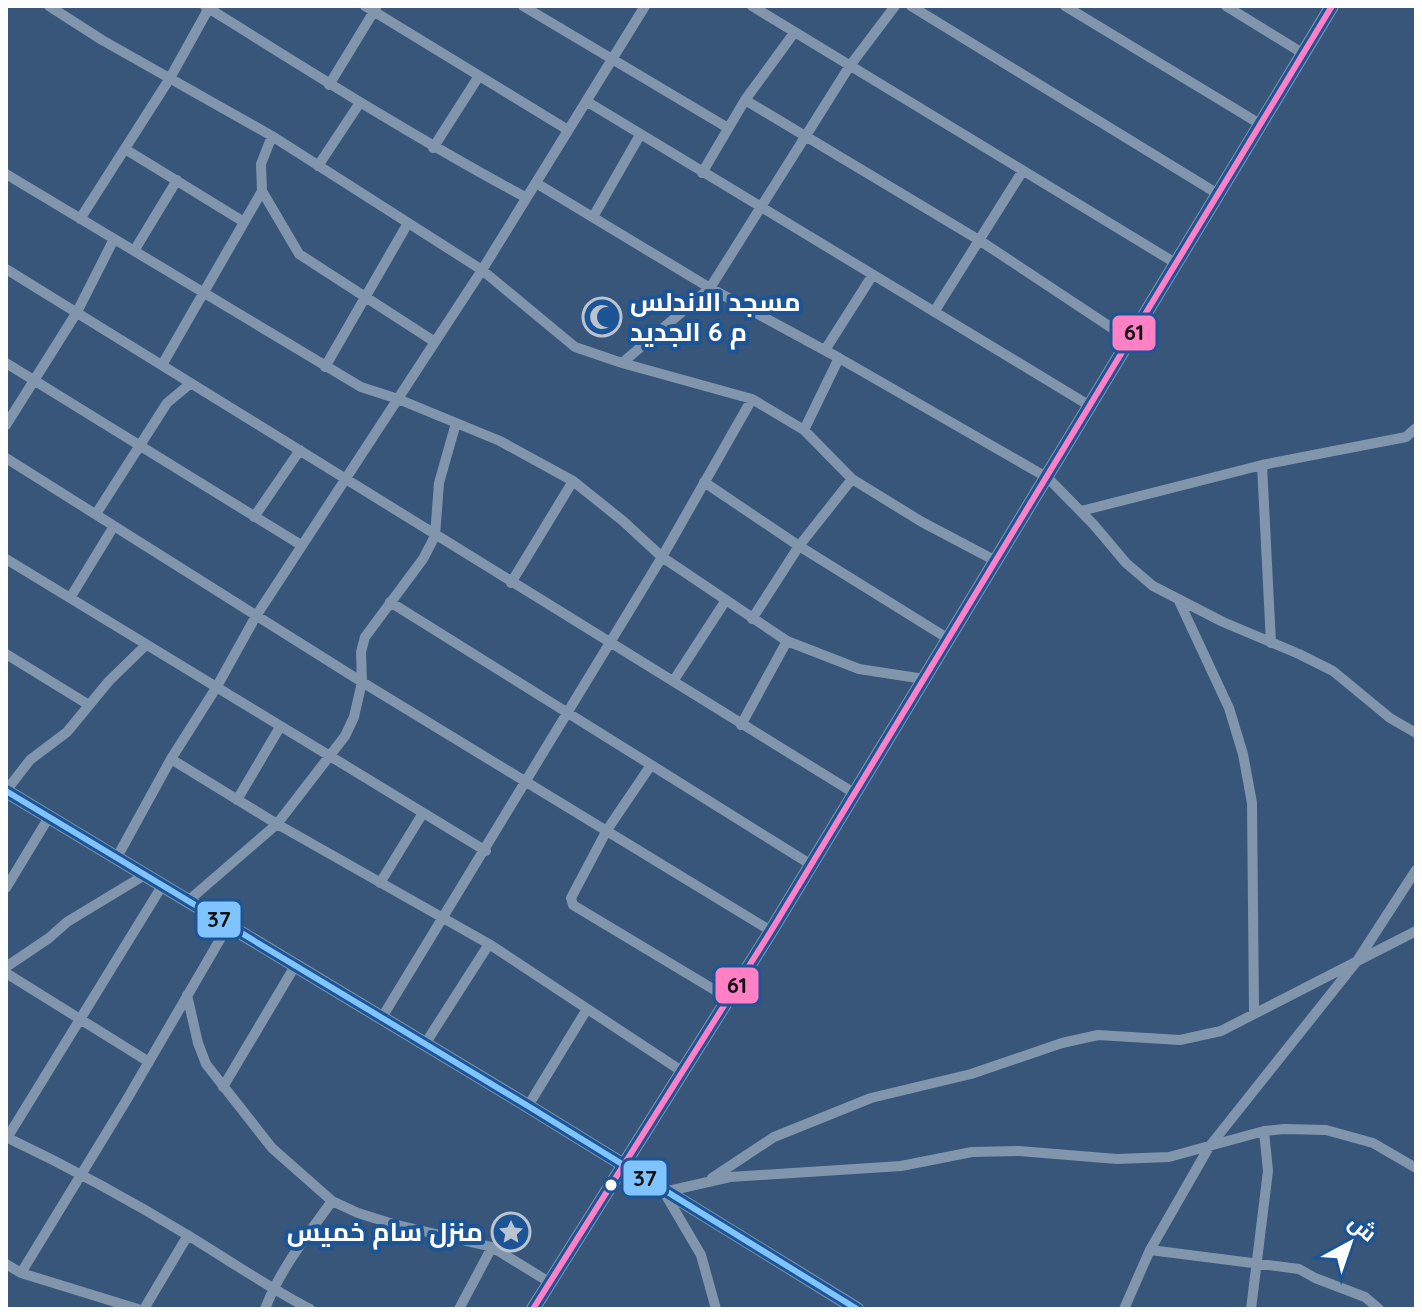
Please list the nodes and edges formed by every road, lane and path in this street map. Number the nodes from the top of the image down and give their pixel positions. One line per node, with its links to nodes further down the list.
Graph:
1 (49, 6): 17 (street)
2 (523, 6): 14 (street)
3 (645, 6): 14 (street)
4 (752, 6): 12 (street)
5 (895, 6): 15 (street)
6 (911, 6): 37 (street)
7 (1065, 6): 22 (street)
8 (1226, 6): 13 (street)
9 (1332, 6): 13 (street)
10 (208, 7): 17 (street); 18 (street)
11 (372, 8): 16 (street); 18 (street)
12 (794, 33): 15 (street); 19 (street)
13 (1304, 54): 22 (street)
14 (611, 60): 20 (street); 23 (street)
15 (849, 67): 27 (street); 31 (street)
16 (479, 76): 24 (street); 28 (street)
17 (170, 78): 26 (street); 29 (street)
18 (329, 85): 21 (street)
19 (745, 100): 23 (street); 27 (street)
20 (586, 101): 24 (street); 25 (street)
21 (359, 104): 28 (street); 30 (street)
22 (1260, 124): 37 (street)
23 (728, 128): 32 (street)
24 (568, 130): 35 (street)
25 (640, 135): 32 (street); 40 (street)
26 (272, 136): 30 (street); 36 (street)
27 (805, 137): 39 (street); 45 (street)
28 (433, 148): 38 (street)
29 (125, 149): 34 (street); 41 (street)
30 (318, 166): 43 (street)
31 (1022, 172): 45 (street); 47 (street)
32 (702, 173): 39 (street)
33 (6, 174): 41 (street)
34 (177, 180): 42 (street); 46 (street)
35 (536, 183): 38 (street); 40 (street)
36 (262, 191): 42 (street); 53 (street)
37 (1218, 194): 47 (street)
38 (525, 197): 49 (street)
39 (760, 209): 50 (street); 51 (street)
40 (593, 217): 51 (street)
41 (80, 219): 44 (street)
42 (244, 222): 52 (street)
43 (408, 223): 49 (street); 53 (street)
44 (114, 239): 46 (street); 54 (street)
45 (979, 240): 55 (street); 56 (street)
46 (134, 251): 52 (street)
47 (1177, 264): 56 (street)
48 (6, 269): 54 (street)
49 (482, 270): 57 (street); 61 (street)
50 (872, 276): 55 (street); 58 (street)
51 (710, 288): 58 (street); 61 (street)
52 (204, 293): 62 (street); 63 (street)
53 (366, 296): 57 (street); 63 (street)
54 (77, 312): 62 (street); 64 (street)
55 (934, 312): 68 (street)
56 (1130, 340): 68 (street)
57 (435, 342): 66 (street)
58 (825, 350): 59 (street)
59 (839, 358): 72 (street); 77 (street)
60 (6, 363): 64 (street)
61 (622, 363): 67 (street)
62 (162, 365): 65 (street)
63 (325, 367): 66 (street)
64 (36, 382): 70 (street); 73 (street)
65 (191, 383): 73 (street); 74 (street)
66 (398, 399): 69 (street); 79 (street)
67 (752, 399): 72 (street); 81 (street)
68 (1090, 406): 77 (street)
69 (456, 423): 80 (street); 86 (street)
70 (6, 425)
71 (1416, 428): 76 (street)
72 (804, 430): 78 (street)
73 (138, 445): 83 (street); 84 (street)
74 (300, 450): 79 (street); 84 (street)
75 (6, 458): 83 (street)
76 (1262, 465): 82 (street); 102 (street)
77 (1048, 478): 82 (street); 91 (street)
78 (852, 479): 88 (street); 91 (street)
79 (344, 480): 86 (street); 87 (street)
80 (573, 481): 89 (street); 92 (street)
81 (704, 482): 88 (street); 89 (street)
82 (1081, 511): 95 (street)
83 (96, 514): 85 (street)
84 (254, 517): 87 (street)
85 (114, 526): 93 (street); 97 (street)
86 (435, 536): 92 (street); 96 (street)
87 (301, 545): 97 (street)
88 (799, 546): 98 (street); 99 (street)
89 (662, 557): 94 (street); 101 (street)
90 (6, 559): 93 (street)
91 (996, 561): 99 (street)
92 (511, 583): 101 (street)
93 (70, 598): 103 (street)
94 (726, 600): 98 (street); 106 (street)
95 (1179, 601): 102 (street); 146 (street)
96 (390, 602): 107 (street); 110 (street)
97 (256, 616): 107 (street); 108 (street)
98 (752, 619): 100 (street)
99 (947, 638): 105 (street)
100 (787, 641): 105 (street); 111 (street)
101 (608, 643): 106 (street); 110 (street)
102 (1271, 643): 113 (street)
103 (146, 645): 108 (street); 109 (street)
104 (6, 654): 109 (street)
105 (924, 679): 119 (street)
106 (674, 680): 111 (street)
107 (362, 682): 114 (street); 117 (street)
108 (216, 688): 112 (street); 115 (street)
109 (89, 705): 118 (street)
110 (568, 713): 116 (street); 117 (street)
111 (741, 725): 119 (street)
112 (280, 727): 114 (street); 120 (street)
113 (1416, 733)
114 (329, 756): 121 (street); 123 (street)
115 (171, 759): 120 (street); 126 (street)
116 (651, 765): 124 (street); 127 (street)
117 (527, 782): 124 (street); 125 (street)
118 (6, 791): 122 (street)
119 (854, 793): 127 (street)
120 (237, 800): 123 (street)
121 (423, 813): 125 (street); 130 (street)
122 (49, 817): 126 (street); 132 (street)
123 (277, 824): 130 (street); 133 (street)
124 (607, 830): 136 (street); 144 (street)
125 (486, 851): 134 (street)
126 (116, 859): 129 (street)
127 (810, 864): 136 (street)
128 (1416, 870): 139 (street)
129 (143, 876): 131 (street); 141 (street)
130 (380, 883): 134 (street)
131 (162, 886): 133 (street); 147 (street)
132 (6, 888)
133 (188, 901): 135 (street)
134 (442, 918): 138 (street); 148 (street)
135 (229, 924): 140 (street); 143 (street)
136 (771, 931): 144 (street)
137 (1416, 931): 139 (street)
138 (489, 944): 145 (street); 149 (street)
139 (1357, 961): 146 (street); 156 (street)
140 (295, 966): 148 (street); 152 (street)
141 (6, 967)
142 (6, 973): 147 (street)
143 (187, 995): 150 (street); 152 (street)
144 (728, 998): 151 (street)
145 (587, 1009): 151 (street); 153 (street)
146 (1254, 1012): 160 (street)
147 (79, 1019): 150 (street); 155 (street)
148 (381, 1019): 149 (street)
149 (425, 1044): 153 (street)
150 (149, 1062): 159 (street)
151 (683, 1072): 157 (street)
152 (223, 1087): 162 (street)
153 (528, 1106): 157 (street)
154 (1264, 1131): 156 (street); 158 (street); 167 (street)
155 (7, 1138): 159 (street)
156 (1209, 1147): 160 (street); 165 (street)
157 (623, 1166): 161 (street); 169 (street)
158 (1416, 1168)
159 (82, 1175): 163 (street); 168 (street)
160 (706, 1182): 161 (street)
161 (664, 1192): 176 (street); 177 (street)
162 (332, 1201): 164 (street); 170 (street)
163 (188, 1235): 170 (street); 171 (street)
164 (492, 1247): 169 (street); 174 (street)
165 (1150, 1250): 167 (street); 178 (street)
166 (6, 1264): 168 (street)
167 (1258, 1265): 179 (street); 180 (street)
168 (21, 1273): 171 (street)
169 (549, 1282): 175 (street)
170 (273, 1289): 172 (street); 173 (street)
171 (141, 1309)
172 (265, 1309)
173 (310, 1309)
174 (459, 1309)
175 (533, 1309)
176 (716, 1309)
177 (857, 1309)
178 (1124, 1309)
179 (1251, 1309)
180 (1379, 1309)

